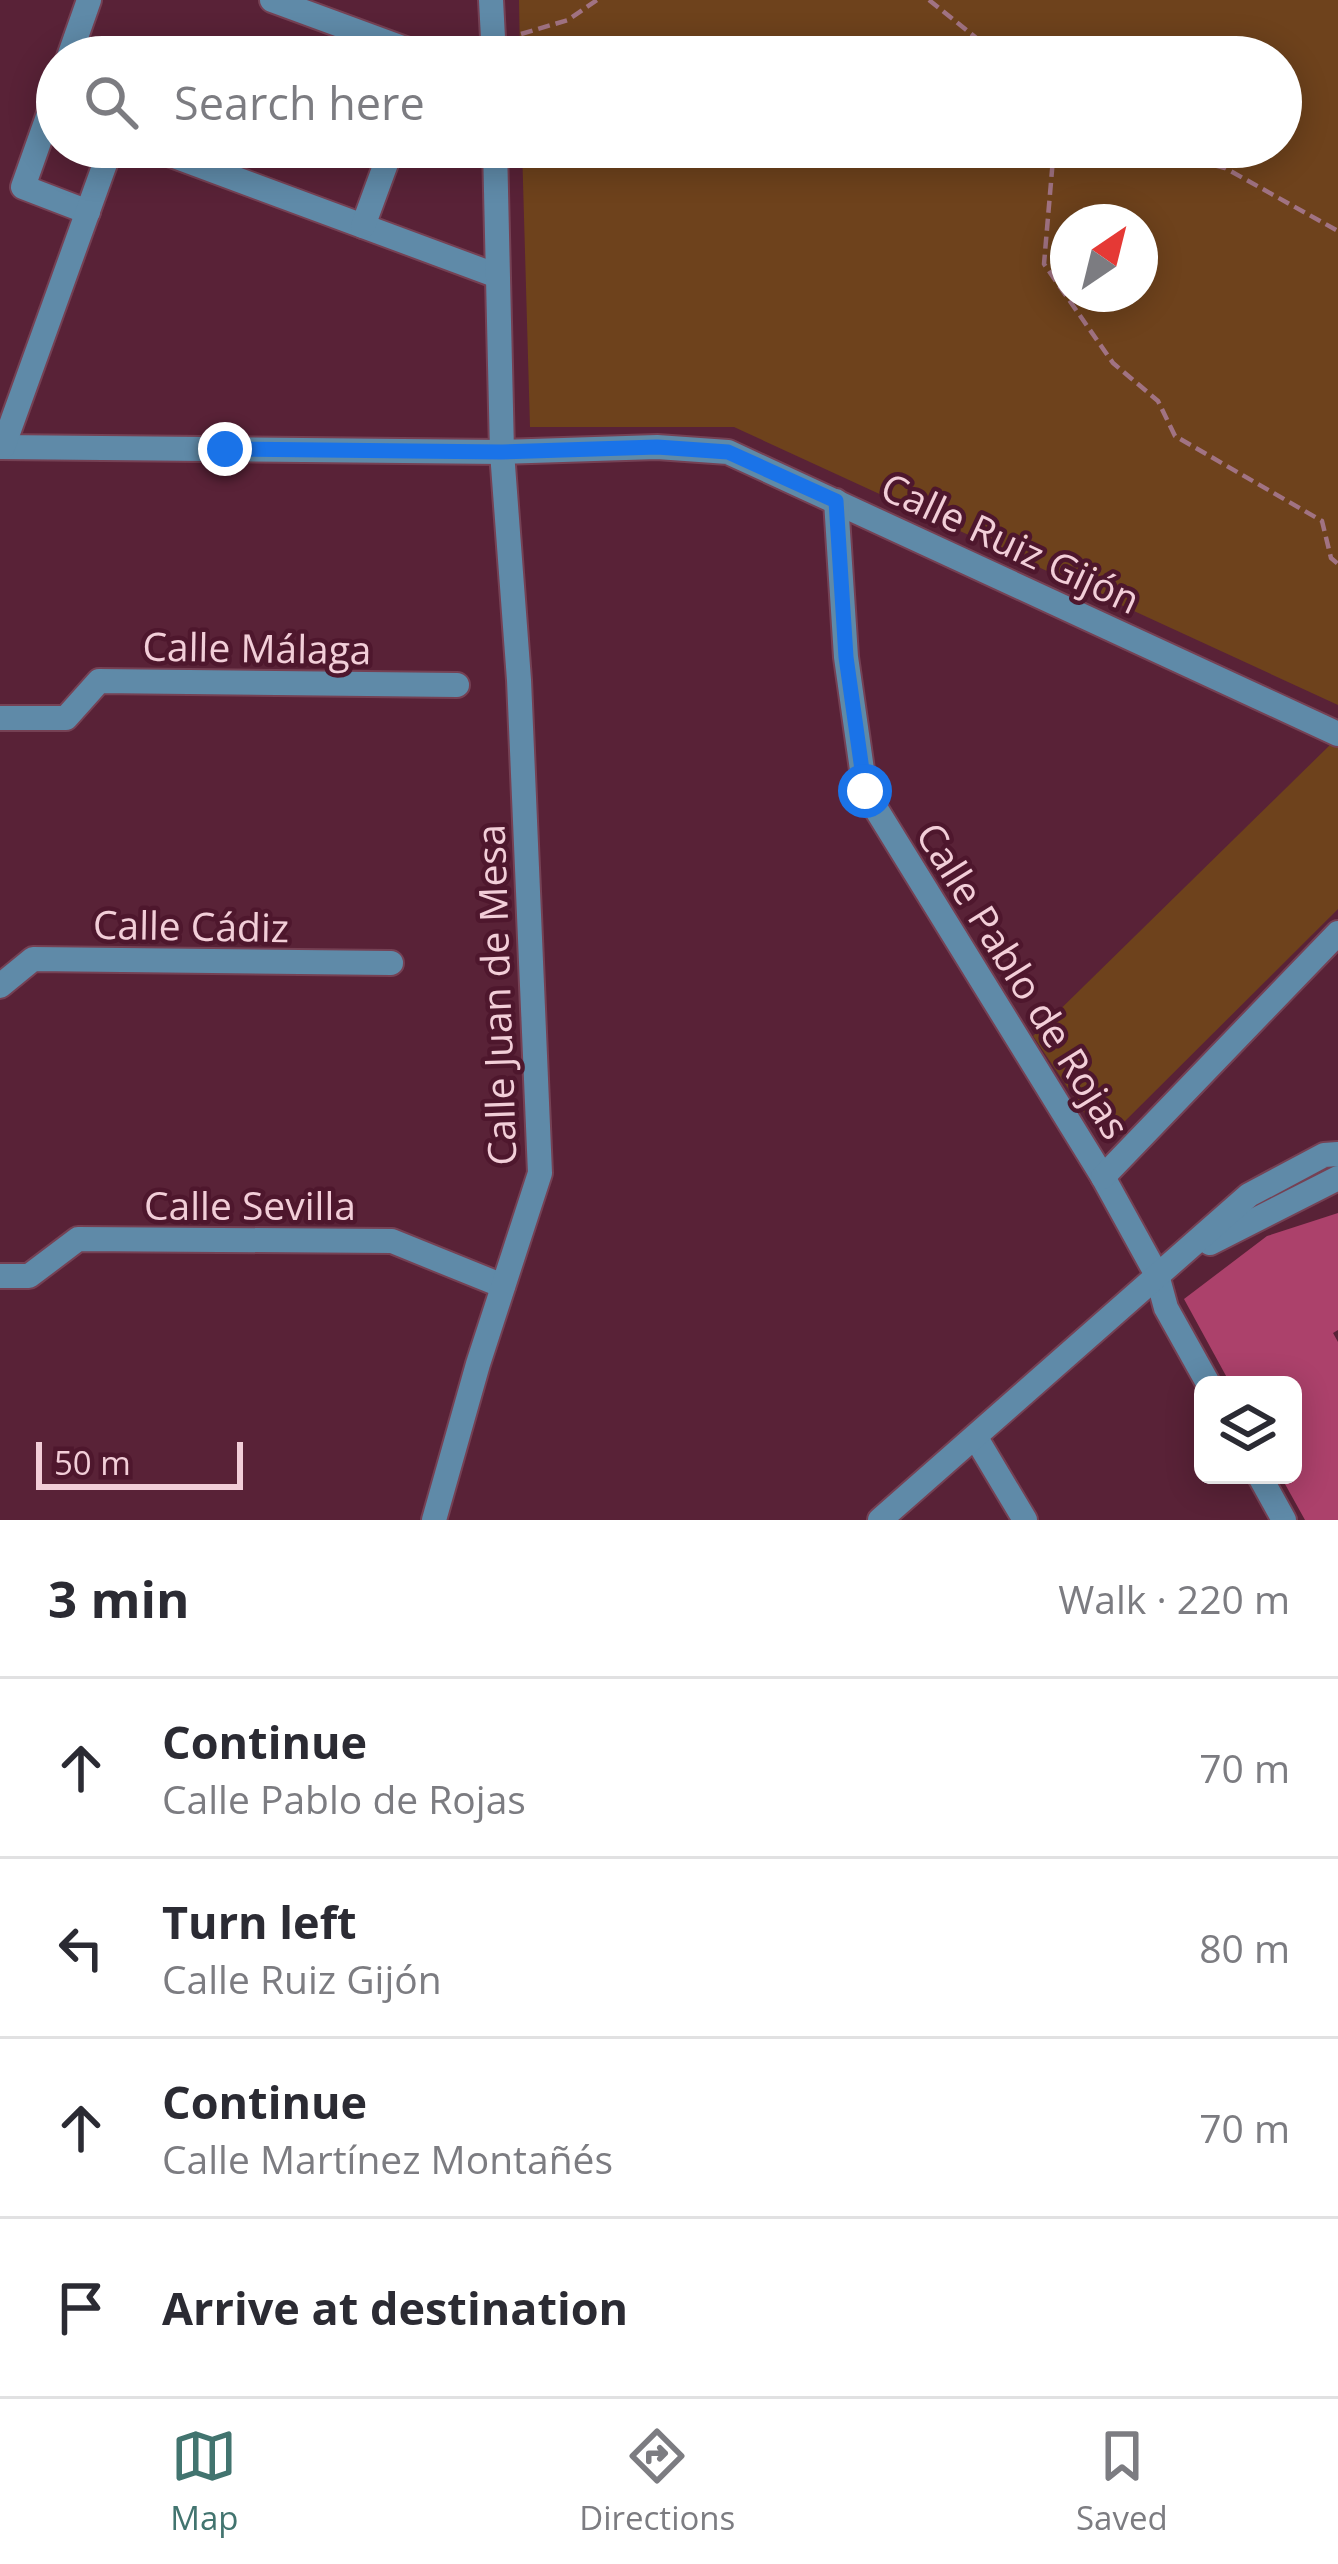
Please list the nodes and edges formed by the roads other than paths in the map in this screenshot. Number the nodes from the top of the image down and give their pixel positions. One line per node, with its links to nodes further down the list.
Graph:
1 (89, 0): 4 (street)
2 (272, 0): 5 (street)
3 (491, 0): 6 (street)
4 (76, 36)
5 (369, 36)
6 (492, 36)
7 (36, 139): 12 (street)
8 (104, 168): 13 (street)
9 (207, 168): 14 (street)
10 (384, 168): 14 (street)
11 (495, 168): 15 (street, Calle Juan de Mesa)
12 (12, 182): 13 (street)
13 (88, 212): 16 (street)
14 (363, 226): 15 (street)
15 (495, 274): 17 (street, Calle Juan de Mesa)
16 (4, 436): 17 (street, Calle Ruiz Gijón)
17 (502, 452): 18 (street, Calle Ruiz Gijón); 30 (street, Calle Juan de Mesa)
18 (836, 501): 21 (street, Calle Ruiz Gijón); 26 (street, Calle Pablo de Rojas)
19 (457, 685): 20 (street, Calle Málaga)
20 (0, 718)
21 (1338, 734)
22 (1338, 934): 26 (street)
23 (392, 963): 24 (street, Calle Cádiz)
24 (0, 986)
25 (1338, 1154): 28 (street)
26 (1103, 1177): 28 (street, Calle Pablo de Rojas)
27 (1338, 1178): 28 (street)
28 (1156, 1275): 31 (street, Calle Pablo de Rojas); 32 (street)
29 (0, 1276): 30 (street, Calle Sevilla)
30 (503, 1286): 34 (street, Calle Juan de Mesa)
31 (1204, 1376)
32 (976, 1438): 35 (street); 36 (street)
33 (1263, 1484): 37 (street)
34 (434, 1520)
35 (880, 1520)
36 (1025, 1520)
37 (1284, 1520)

